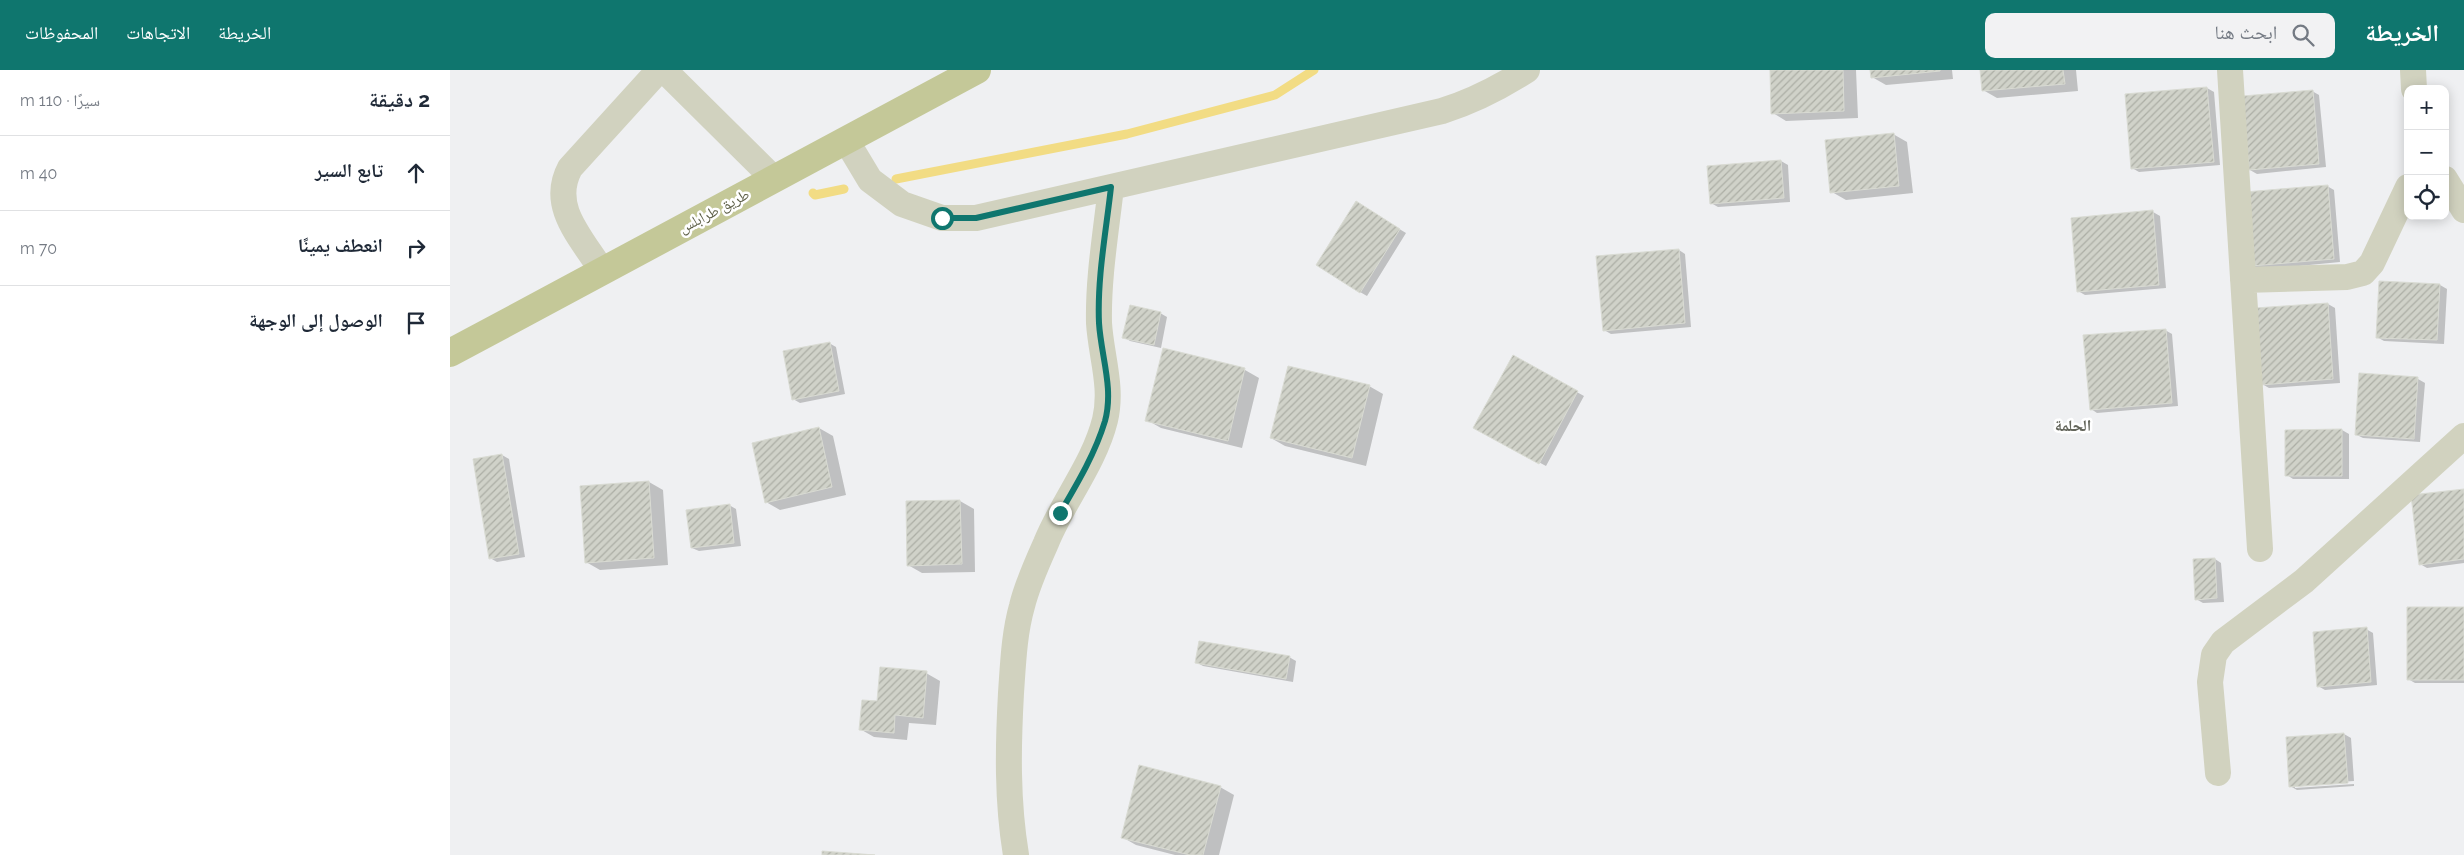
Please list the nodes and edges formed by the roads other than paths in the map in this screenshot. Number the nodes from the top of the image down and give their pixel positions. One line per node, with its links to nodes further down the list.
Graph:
1 (659, 70): 14 (street)
2 (664, 70): 9 (street)
3 (977, 70): 8 (highway, طريق طرابلس)
4 (1527, 70): 11 (street)
5 (2230, 70): 15 (street)
6 (2413, 70): 7 (street)
7 (2414, 85)
8 (846, 140): 9 (highway, طريق طرابلس); 11 (street)
9 (774, 179): 14 (highway, طريق طرابلس)
10 (2449, 186): 13 (street)
11 (1111, 187): 20 (street)
12 (2404, 196): 15 (street)
13 (2464, 210)
14 (602, 271): 16 (highway, طريق طرابلس)
15 (2244, 280): 18 (street)
16 (450, 352)
17 (2464, 436): 19 (street)
18 (2260, 549)
19 (2218, 773)
20 (1016, 855)

